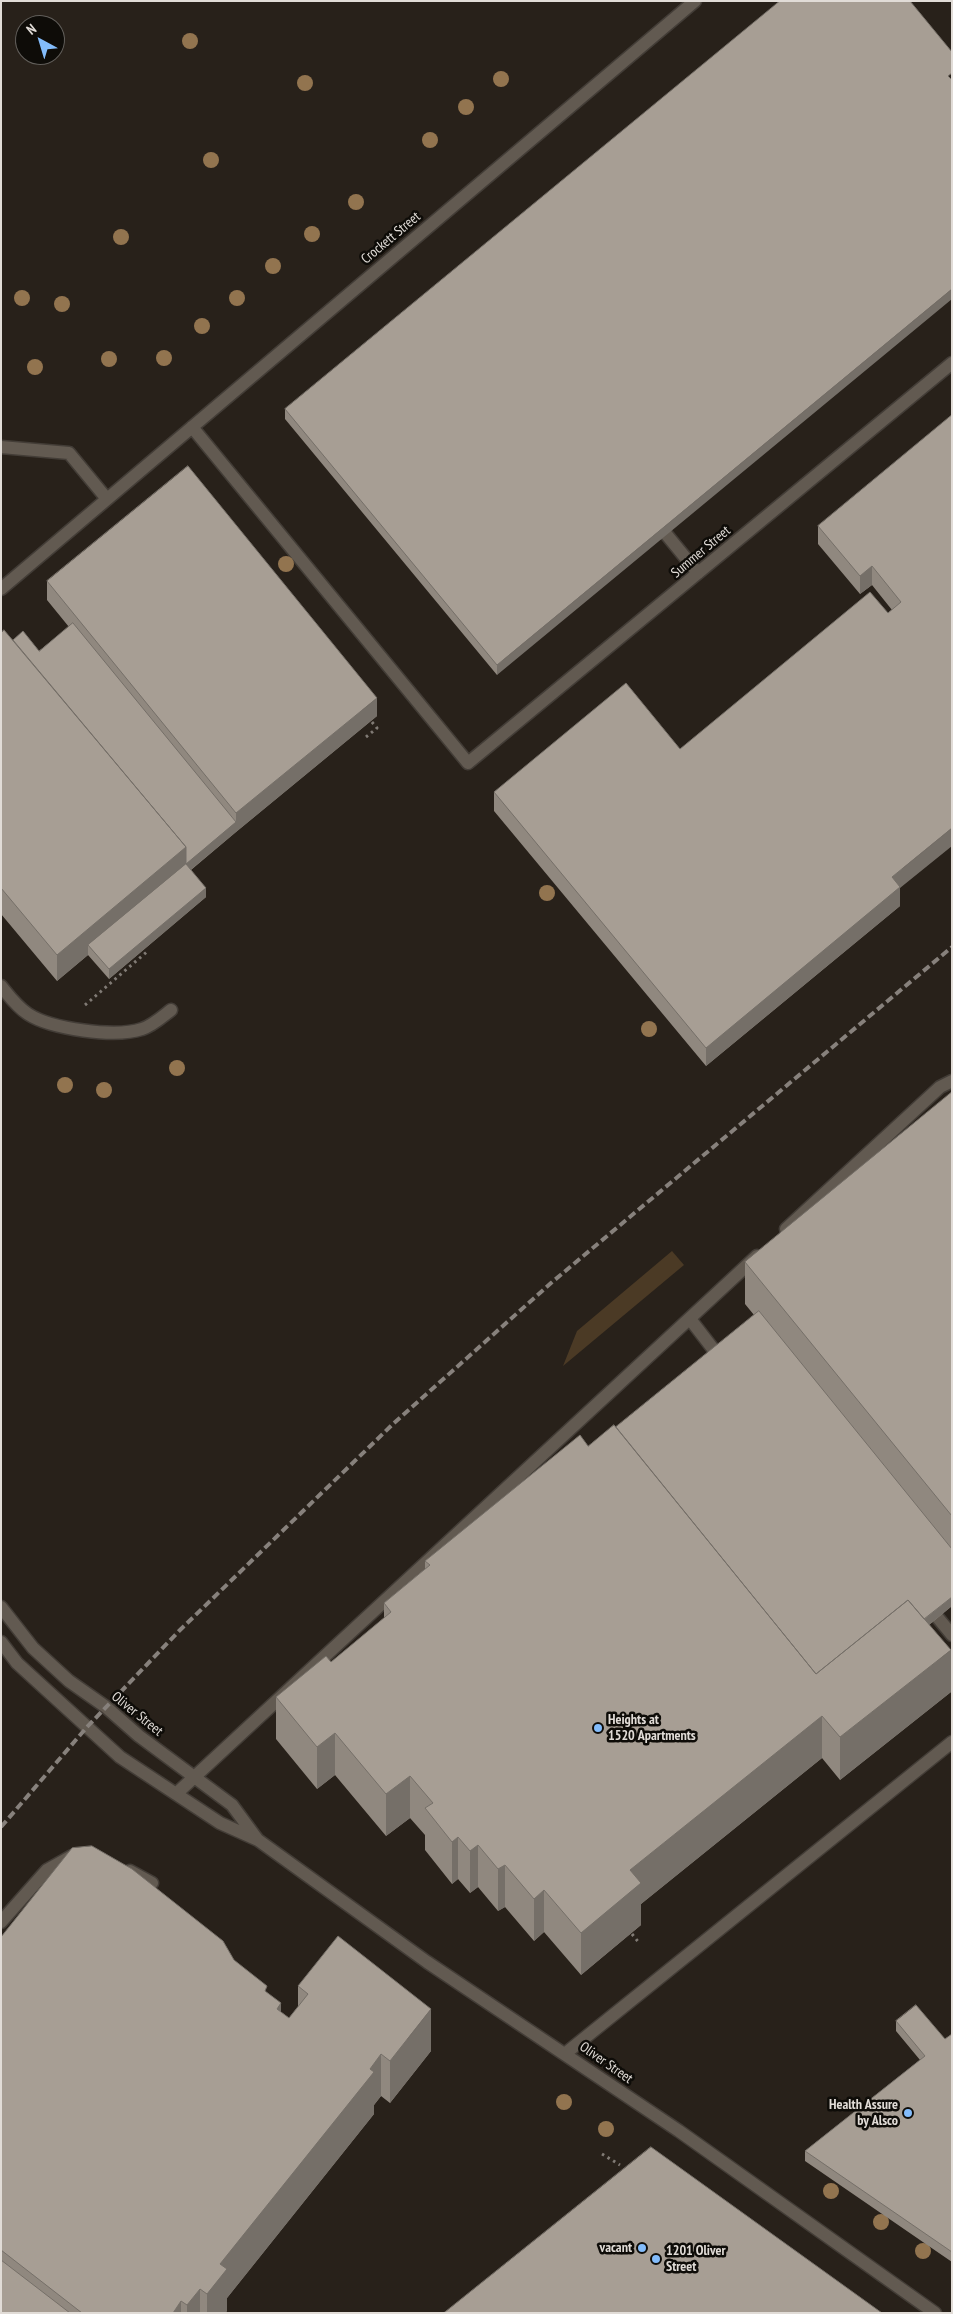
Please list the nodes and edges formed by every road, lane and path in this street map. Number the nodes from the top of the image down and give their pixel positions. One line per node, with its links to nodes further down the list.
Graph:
1 (695, 1): 3 (street, Crockett Street)
2 (952, 363): 7 (street, Summer Street)
3 (192, 427): 5 (street, Crockett Street); 7 (street, Summer Street)
4 (1, 447): 5 (street)
5 (107, 499): 8 (street, Crockett Street)
6 (666, 534): 7 (street)
7 (698, 573)
8 (1, 589)
9 (371, 721): 10 (path)
10 (366, 737)
11 (149, 950): 14 (path)
12 (1, 986): 14 (street)
13 (171, 1010): 14 (street)
14 (58, 1027)
15 (952, 1081): 16 (street)
16 (690, 1319): 17 (street); 23 (street)
17 (717, 1354)
18 (1, 1607): 23 (street, Oliver Street)
19 (938, 1618): 20 (street)
20 (952, 1635)
21 (1, 1642): 24 (street, Oliver Street)
22 (952, 1742): 32 (street)
23 (193, 1777): 24 (street); 25 (street, Oliver Street)
24 (176, 1794): 25 (street, Oliver Street)
25 (258, 1840): 32 (street, Oliver Street)
26 (91, 1856): 29 (street)
27 (118, 1865): 28 (street)
28 (152, 1883)
29 (1, 1922)
30 (632, 1934): 31 (path)
31 (640, 1944)
32 (566, 2053): 35 (street, Oliver Street)
33 (602, 2154): 34 (path)
34 (620, 2165)
35 (935, 2313)

